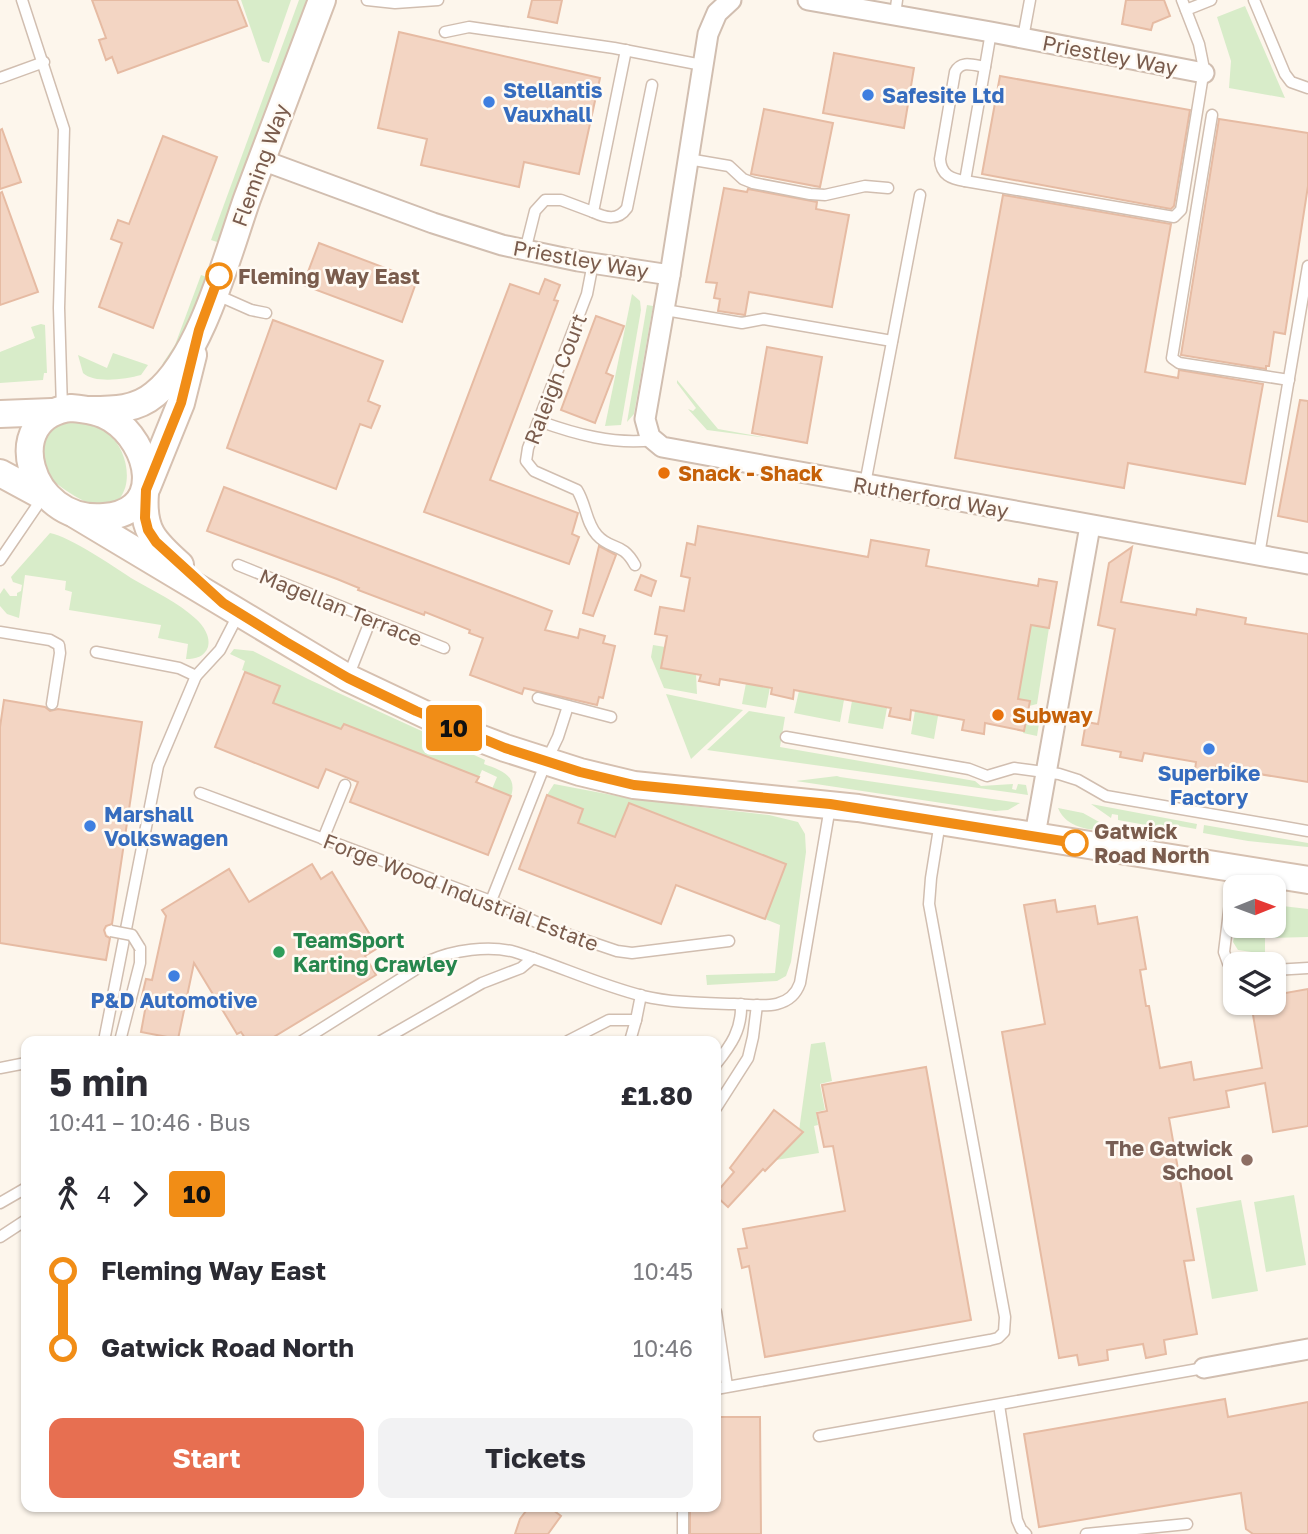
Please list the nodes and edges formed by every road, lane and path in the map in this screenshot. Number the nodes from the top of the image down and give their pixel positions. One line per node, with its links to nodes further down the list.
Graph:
1 (22, 0): 17 (lane)
2 (322, 0): 26 (street, Fleming Way)
3 (367, 0): 10 (lane)
4 (438, 0): 10 (lane)
5 (731, 0): 18 (street, Priestley Way)
6 (808, 0): 12 (street, Priestley Way)
7 (1030, 0): 15 (lane)
8 (1211, 0): 11 (lane)
9 (1254, 0): 23 (lane)
10 (387, 1)
11 (1184, 5): 20 (lane)
12 (896, 7): 14 (street, Priestley Way)
13 (445, 32): 16 (lane)
14 (991, 32): 15 (street, Priestley Way); 19 (lane)
15 (1023, 38): 20 (street, Priestley Way)
16 (626, 50): 18 (lane); 30 (lane)
17 (44, 62): 21 (lane); 42 (lane)
18 (702, 65): 25 (street, Priestley Way)
19 (985, 68): 27 (lane); 27 (lane)
20 (1204, 74): 27 (lane)
21 (0, 78)
22 (652, 85): 30 (lane)
23 (1308, 88)
24 (1212, 115): 40 (lane)
25 (688, 159): 28 (lane); 34 (street, Priestley Way)
26 (262, 160): 31 (street, Priestley Way); 35 (street, Fleming Way)
27 (965, 181)
28 (888, 188)
29 (920, 195): 39 (lane)
30 (593, 212): 31 (lane)
31 (525, 251): 32 (street, Priestley Way)
32 (593, 263): 34 (street, Priestley Way); 44 (lane, Raleigh Court)
33 (1308, 266): 40 (lane)
34 (670, 275): 36 (street)
35 (213, 293): 37 (lane); 38 (street, Fleming Way)
36 (665, 310): 39 (lane); 45 (street)
37 (266, 313)
38 (199, 330): 41 (street, Fleming Way); 48 (street, Fleming Way)
39 (892, 341): 47 (lane)
40 (1289, 380): 52 (lane)
41 (90, 410): 42 (street); 48 (street)
42 (57, 411): 43 (street); 49 (street)
43 (0, 414)
44 (539, 421): 45 (lane); 56 (lane, Raleigh Court)
45 (653, 440): 47 (street, Rutherford Way)
46 (0, 472): 49 (street)
47 (865, 484): 51 (street, Rutherford Way)
48 (145, 492): 50 (street); 57 (street)
49 (43, 497): 50 (street); 53 (lane)
50 (76, 515): 57 (street)
51 (1090, 526): 52 (street, Rutherford Way); 70 (street)
52 (1259, 555): 54 (street, Rutherford Way)
53 (0, 560)
54 (1308, 564)
55 (238, 565): 58 (lane, Magellan Terrace)
56 (635, 565)
57 (231, 608): 62 (lane); 63 (street)
58 (371, 619): 60 (lane, Magellan Terrace); 63 (lane)
59 (0, 632): 65 (lane)
60 (444, 648)
61 (96, 652): 62 (lane)
62 (196, 676): 91 (lane)
63 (348, 678): 69 (street)
64 (538, 698): 66 (lane)
65 (52, 704)
66 (568, 706): 67 (lane); 69 (lane)
67 (611, 717)
68 (786, 737): 70 (lane)
69 (546, 762): 73 (street); 80 (lane)
70 (1046, 772): 75 (lane); 76 (street)
71 (345, 785): 77 (lane)
72 (200, 793): 77 (lane, Forge Wood Industrial Estate)
73 (830, 804): 74 (street); 89 (lane)
74 (940, 821): 76 (street); 108 (lane)
75 (1308, 831)
76 (1035, 835): 78 (street)
77 (323, 839): 80 (lane, Forge Wood Industrial Estate)
78 (1234, 869): 79 (street); 83 (lane)
79 (1308, 880)
80 (491, 901): 82 (lane, Forge Wood Industrial Estate)
81 (111, 931): 92 (lane, bridge)
82 (729, 941)
83 (1224, 952)
84 (533, 958): 87 (lane); 93 (lane); 94 (lane)
85 (1308, 968): 86 (lane)
86 (1286, 969)
87 (641, 995): 88 (lane); 90 (lane)
88 (741, 1004): 89 (lane); 97 (lane)
89 (757, 1005): 100 (lane)
90 (636, 1020): 95 (lane); 96 (lane)
91 (105, 1036)
92 (121, 1036)
93 (310, 1036)
94 (390, 1036)
95 (578, 1036)
96 (631, 1036)
97 (721, 1057)
98 (21, 1064): 99 (lane)
99 (0, 1068)
100 (721, 1100)
101 (21, 1191): 102 (lane)
102 (0, 1203)
103 (21, 1223): 104 (lane)
104 (0, 1237)
105 (721, 1346): 108 (lane)
106 (1308, 1349): 107 (street)
107 (1204, 1368): 110 (lane)
108 (727, 1387): 109 (lane)
109 (721, 1388)
110 (999, 1405): 111 (lane); 115 (lane)
111 (819, 1436)
112 (683, 1512): 114 (lane)
113 (1187, 1524): 116 (lane)
114 (683, 1534)
115 (1026, 1534)
116 (1086, 1534)

